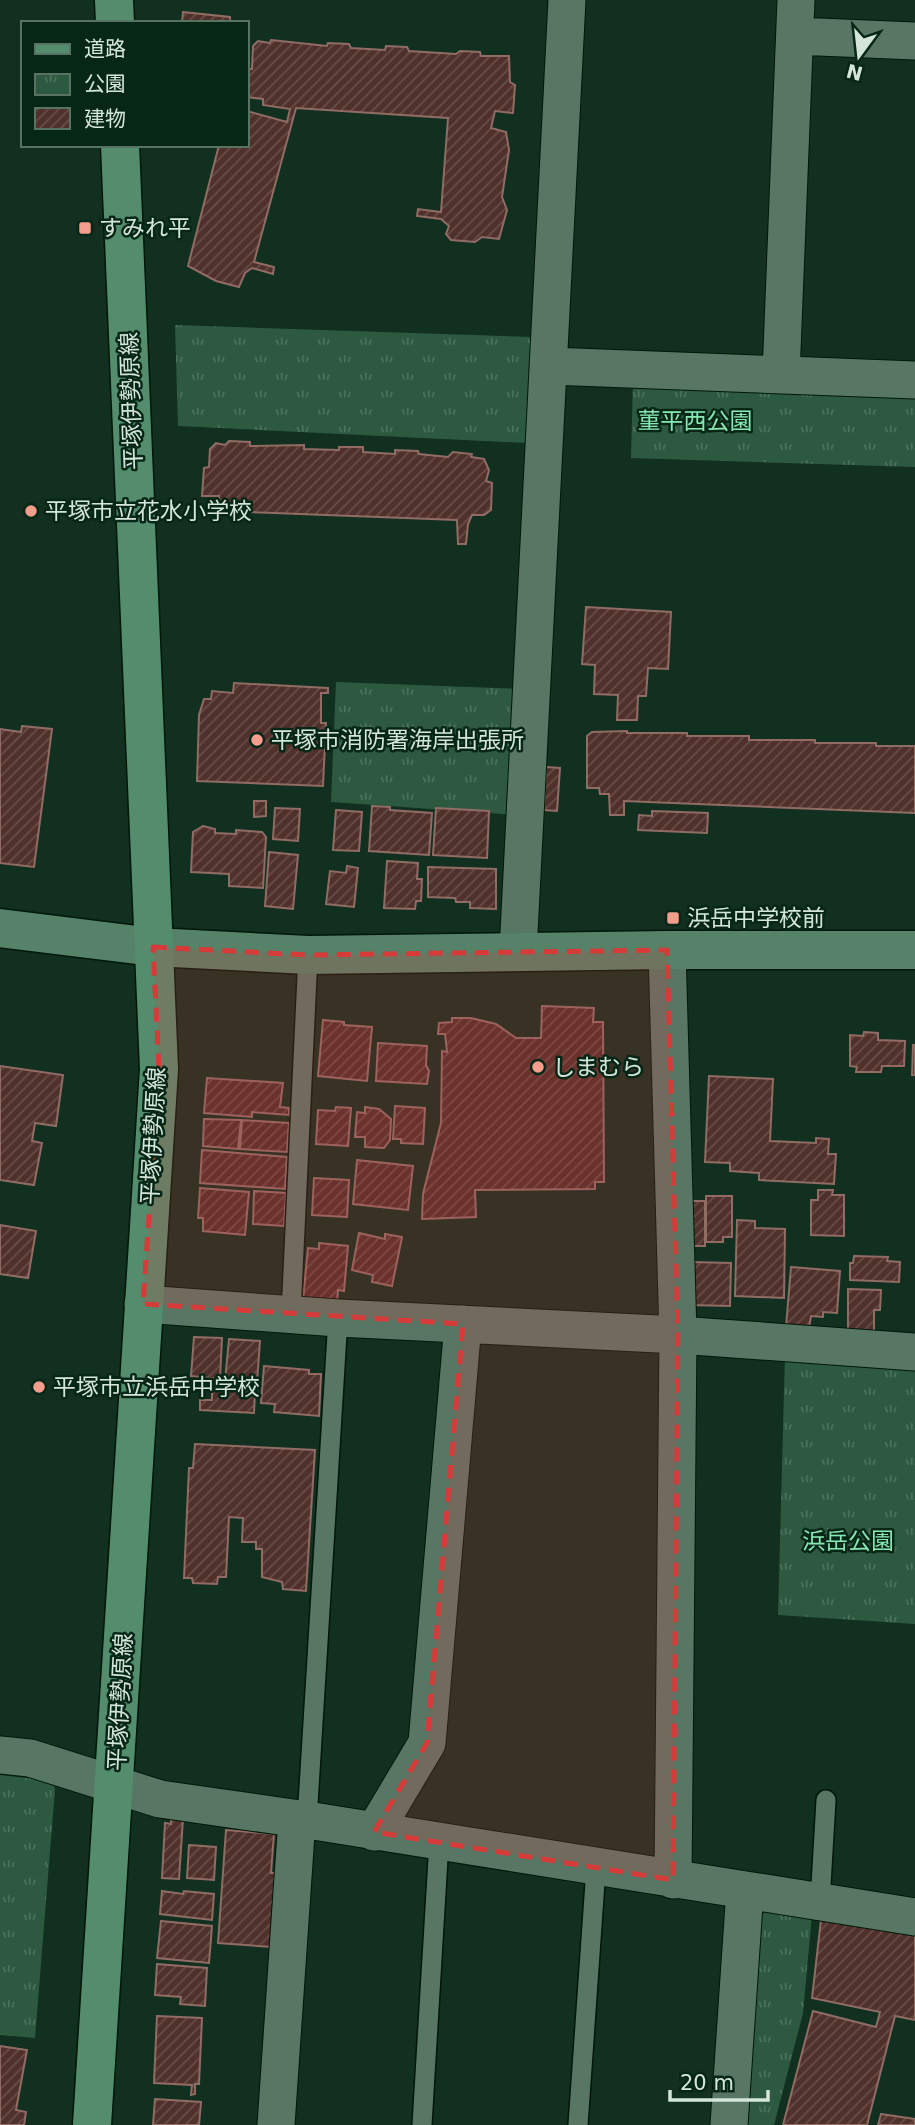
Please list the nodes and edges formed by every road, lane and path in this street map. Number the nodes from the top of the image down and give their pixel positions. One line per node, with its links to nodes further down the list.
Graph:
1 (114, 0): 4 (main road)
2 (567, 0): 8 (street)
3 (796, 0): 5 (street)
4 (115, 21)
5 (795, 36): 6 (street); 9 (street)
6 (915, 41)
7 (120, 147): 12 (main road, 平塚伊勢原線)
8 (550, 366): 9 (street); 15 (street)
9 (781, 375): 10 (street)
10 (915, 380)
11 (0, 928): 12 (street)
12 (153, 947): 16 (street); 17 (main road, 平塚伊勢原線)
13 (667, 950): 14 (street); 15 (street); 21 (street)
14 (915, 950)
15 (519, 952): 16 (street)
16 (308, 955): 18 (lane)
17 (142, 1304): 18 (street); 24 (main road, 平塚伊勢原線)
18 (291, 1314): 19 (street)
19 (338, 1318): 20 (street); 26 (lane)
20 (463, 1324): 21 (street); 27 (street)
21 (678, 1335): 22 (street); 30 (street)
22 (915, 1352)
23 (0, 1755): 24 (street)
24 (115, 1783): 26 (street); 34 (main road, 平塚伊勢原線)
25 (826, 1800): 32 (lane)
26 (302, 1819): 27 (street); 35 (street)
27 (374, 1832): 28 (street)
28 (439, 1842): 29 (street); 36 (lane)
29 (596, 1868): 30 (street); 37 (lane)
30 (673, 1880): 31 (street)
31 (745, 1890): 32 (street); 38 (street)
32 (820, 1902): 33 (street)
33 (915, 1917)
34 (92, 2125)
35 (276, 2125)
36 (422, 2125)
37 (578, 2125)
38 (729, 2125)

